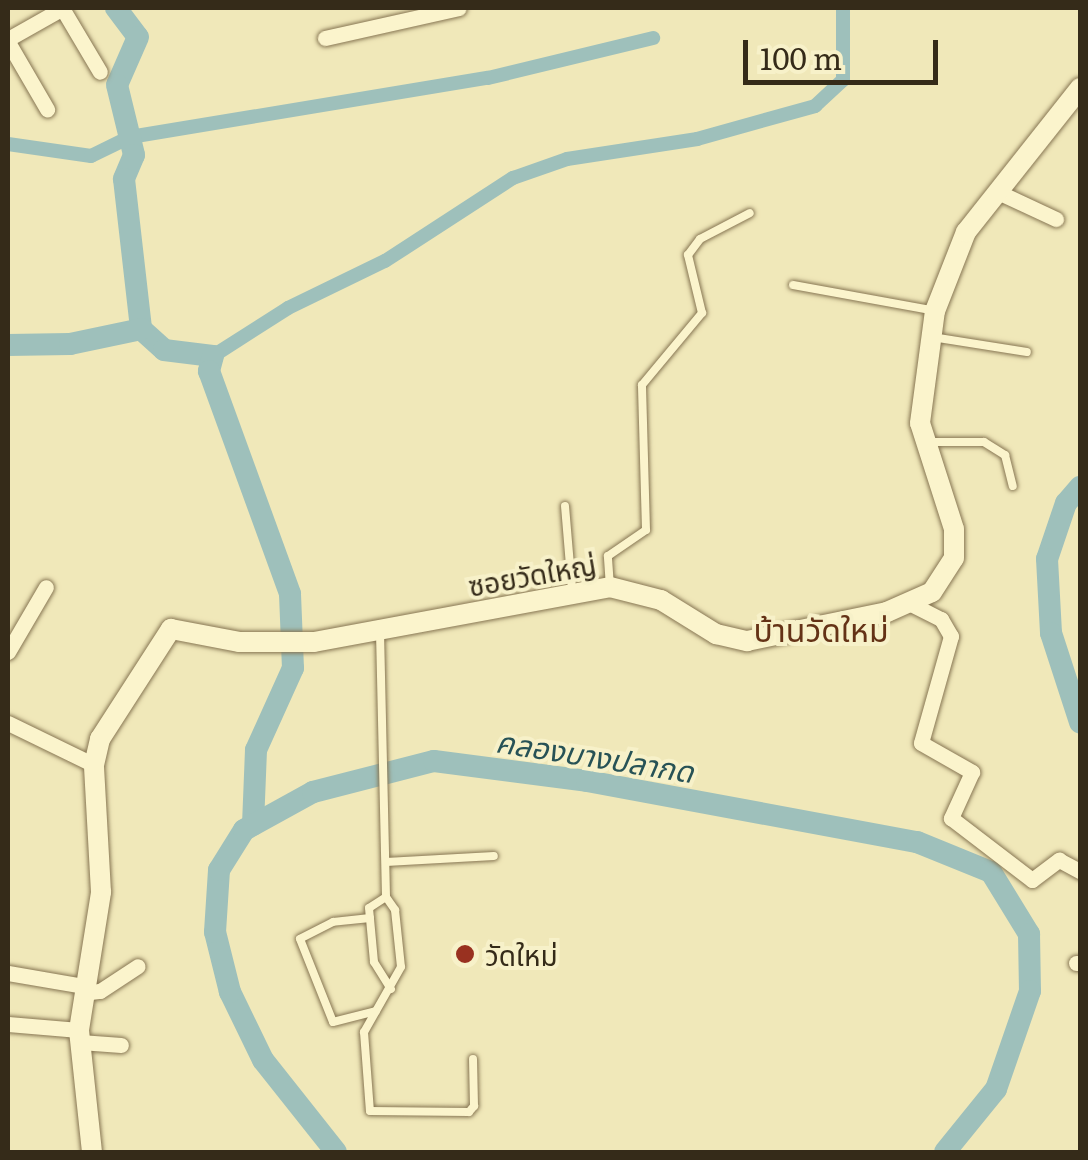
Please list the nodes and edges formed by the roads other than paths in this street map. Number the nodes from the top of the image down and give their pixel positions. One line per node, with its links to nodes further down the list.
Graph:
1 (62, 8): 5 (street); 6 (street)
2 (459, 8): 3 (street)
3 (397, 14): 4 (street)
4 (325, 38)
5 (8, 41): 8 (street)
6 (100, 72)
7 (1080, 88): 9 (street)
8 (47, 109)
9 (998, 192): 11 (street); 13 (street)
10 (750, 213): 20 (lane)
11 (1056, 219)
12 (793, 285): 13 (lane)
13 (935, 311): 14 (street)
14 (930, 337): 15 (lane); 16 (street)
15 (1027, 352)
16 (924, 443): 17 (lane); 22 (street)
17 (1013, 486)
18 (565, 506): 21 (lane)
19 (46, 587): 23 (street)
20 (610, 587): 21 (street, ซอยวัดใหญ่); 22 (street, ซอยวัดใหญ่)
21 (572, 590): 24 (street, ซอยวัดใหญ่)
22 (910, 604): 30 (street)
23 (15, 624): 25 (street)
24 (380, 632): 27 (street, ซอยวัดใหญ่); 29 (lane)
25 (8, 652)
26 (8, 723): 27 (street)
27 (94, 765): 35 (street, ซอยวัดใหญ่)
28 (494, 856): 29 (lane)
29 (386, 862): 31 (lane)
30 (1080, 871)
31 (386, 897): 32 (lane); 36 (lane)
32 (370, 918): 36 (lane); 37 (lane)
33 (138, 966): 35 (street)
34 (8, 973): 35 (street)
35 (83, 989): 39 (street, ซอยวัดใหญ่)
36 (390, 990): 37 (lane)
37 (377, 1011): 41 (lane)
38 (8, 1024): 39 (street)
39 (79, 1036): 40 (street); 42 (street, ซอยวัดใหญ่)
40 (121, 1045)
41 (472, 1058)
42 (92, 1152)

